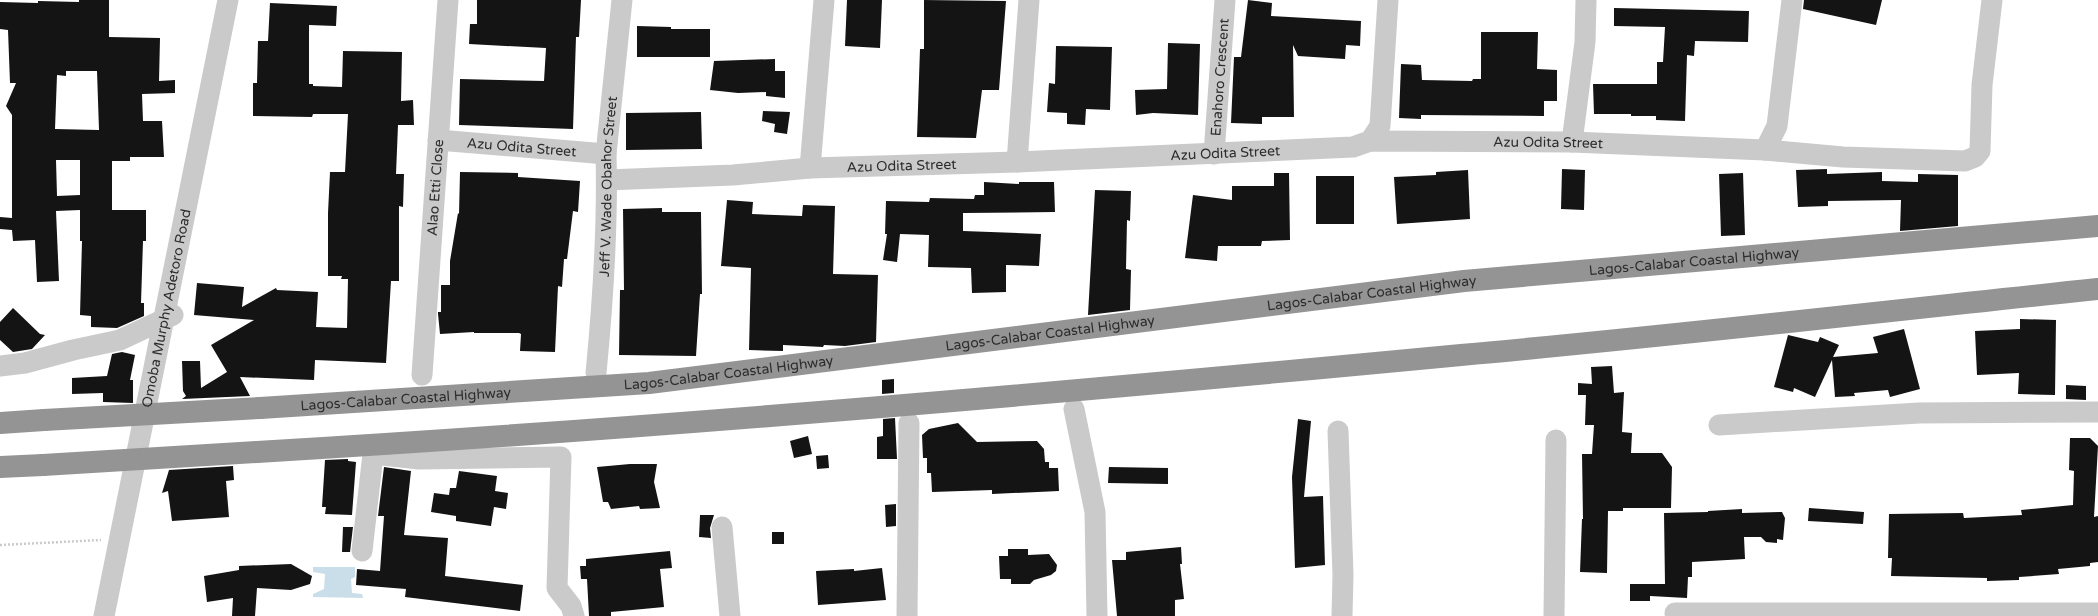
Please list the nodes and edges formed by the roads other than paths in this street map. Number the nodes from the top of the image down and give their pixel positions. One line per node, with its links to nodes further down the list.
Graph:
1 (448, 0): 11 (street, Alao Etti Close)
2 (622, 0): 15 (street, Jeff V. Wade Obahor Street)
3 (824, 0): 18 (street)
4 (1029, 0): 17 (street)
5 (1225, 0): 16 (street, Enahoro Crescent)
6 (1388, 0): 12 (street)
7 (1586, 0): 13 (street)
8 (1792, 0): 14 (street)
9 (1992, 0): 14 (street, Azu Odita Street)
10 (230, 3): 22 (street, Omoba Murphy Adetoro Road)
11 (438, 140): 15 (street, Azu Odita Street); 25 (street, Alao Etti Close)
12 (1370, 141): 13 (street, Azu Odita Street); 16 (street, Azu Odita Street)
13 (1572, 142): 14 (street, Azu Odita Street)
14 (1765, 150)
15 (606, 154): 19 (street, Jeff V. Wade Obahor Street)
16 (1214, 154): 17 (street, Azu Odita Street)
17 (1017, 162): 18 (street, Azu Odita Street)
18 (810, 168): 19 (street, Azu Odita Street)
19 (607, 180): 24 (street, Jeff V. Wade Obahor Street)
20 (2098, 226): 28 (highway, Lagos-Calabar Coastal Highway, bridge)
21 (2098, 289): 33 (highway, bridge)
22 (170, 316): 23 (street); 38 (street, Omoba Murphy Adetoro Road); 39 (street, Omoba Murphy Adetoro Road)
23 (0, 366)
24 (596, 373)
25 (422, 375)
26 (1074, 409): 43 (street)
27 (2098, 412): 30 (street)
28 (0, 423)
29 (908, 423): 42 (street)
30 (1719, 424)
31 (1338, 431): 44 (street)
32 (1556, 440): 45 (street)
33 (0, 467)
34 (722, 527): 41 (street)
35 (362, 551): 40 (street)
36 (1675, 613): 37 (street)
37 (2098, 613)
38 (104, 616)
39 (116, 616)
40 (574, 616)
41 (730, 616)
42 (908, 616)
43 (1097, 616)
44 (1342, 616)
45 (1554, 616)

